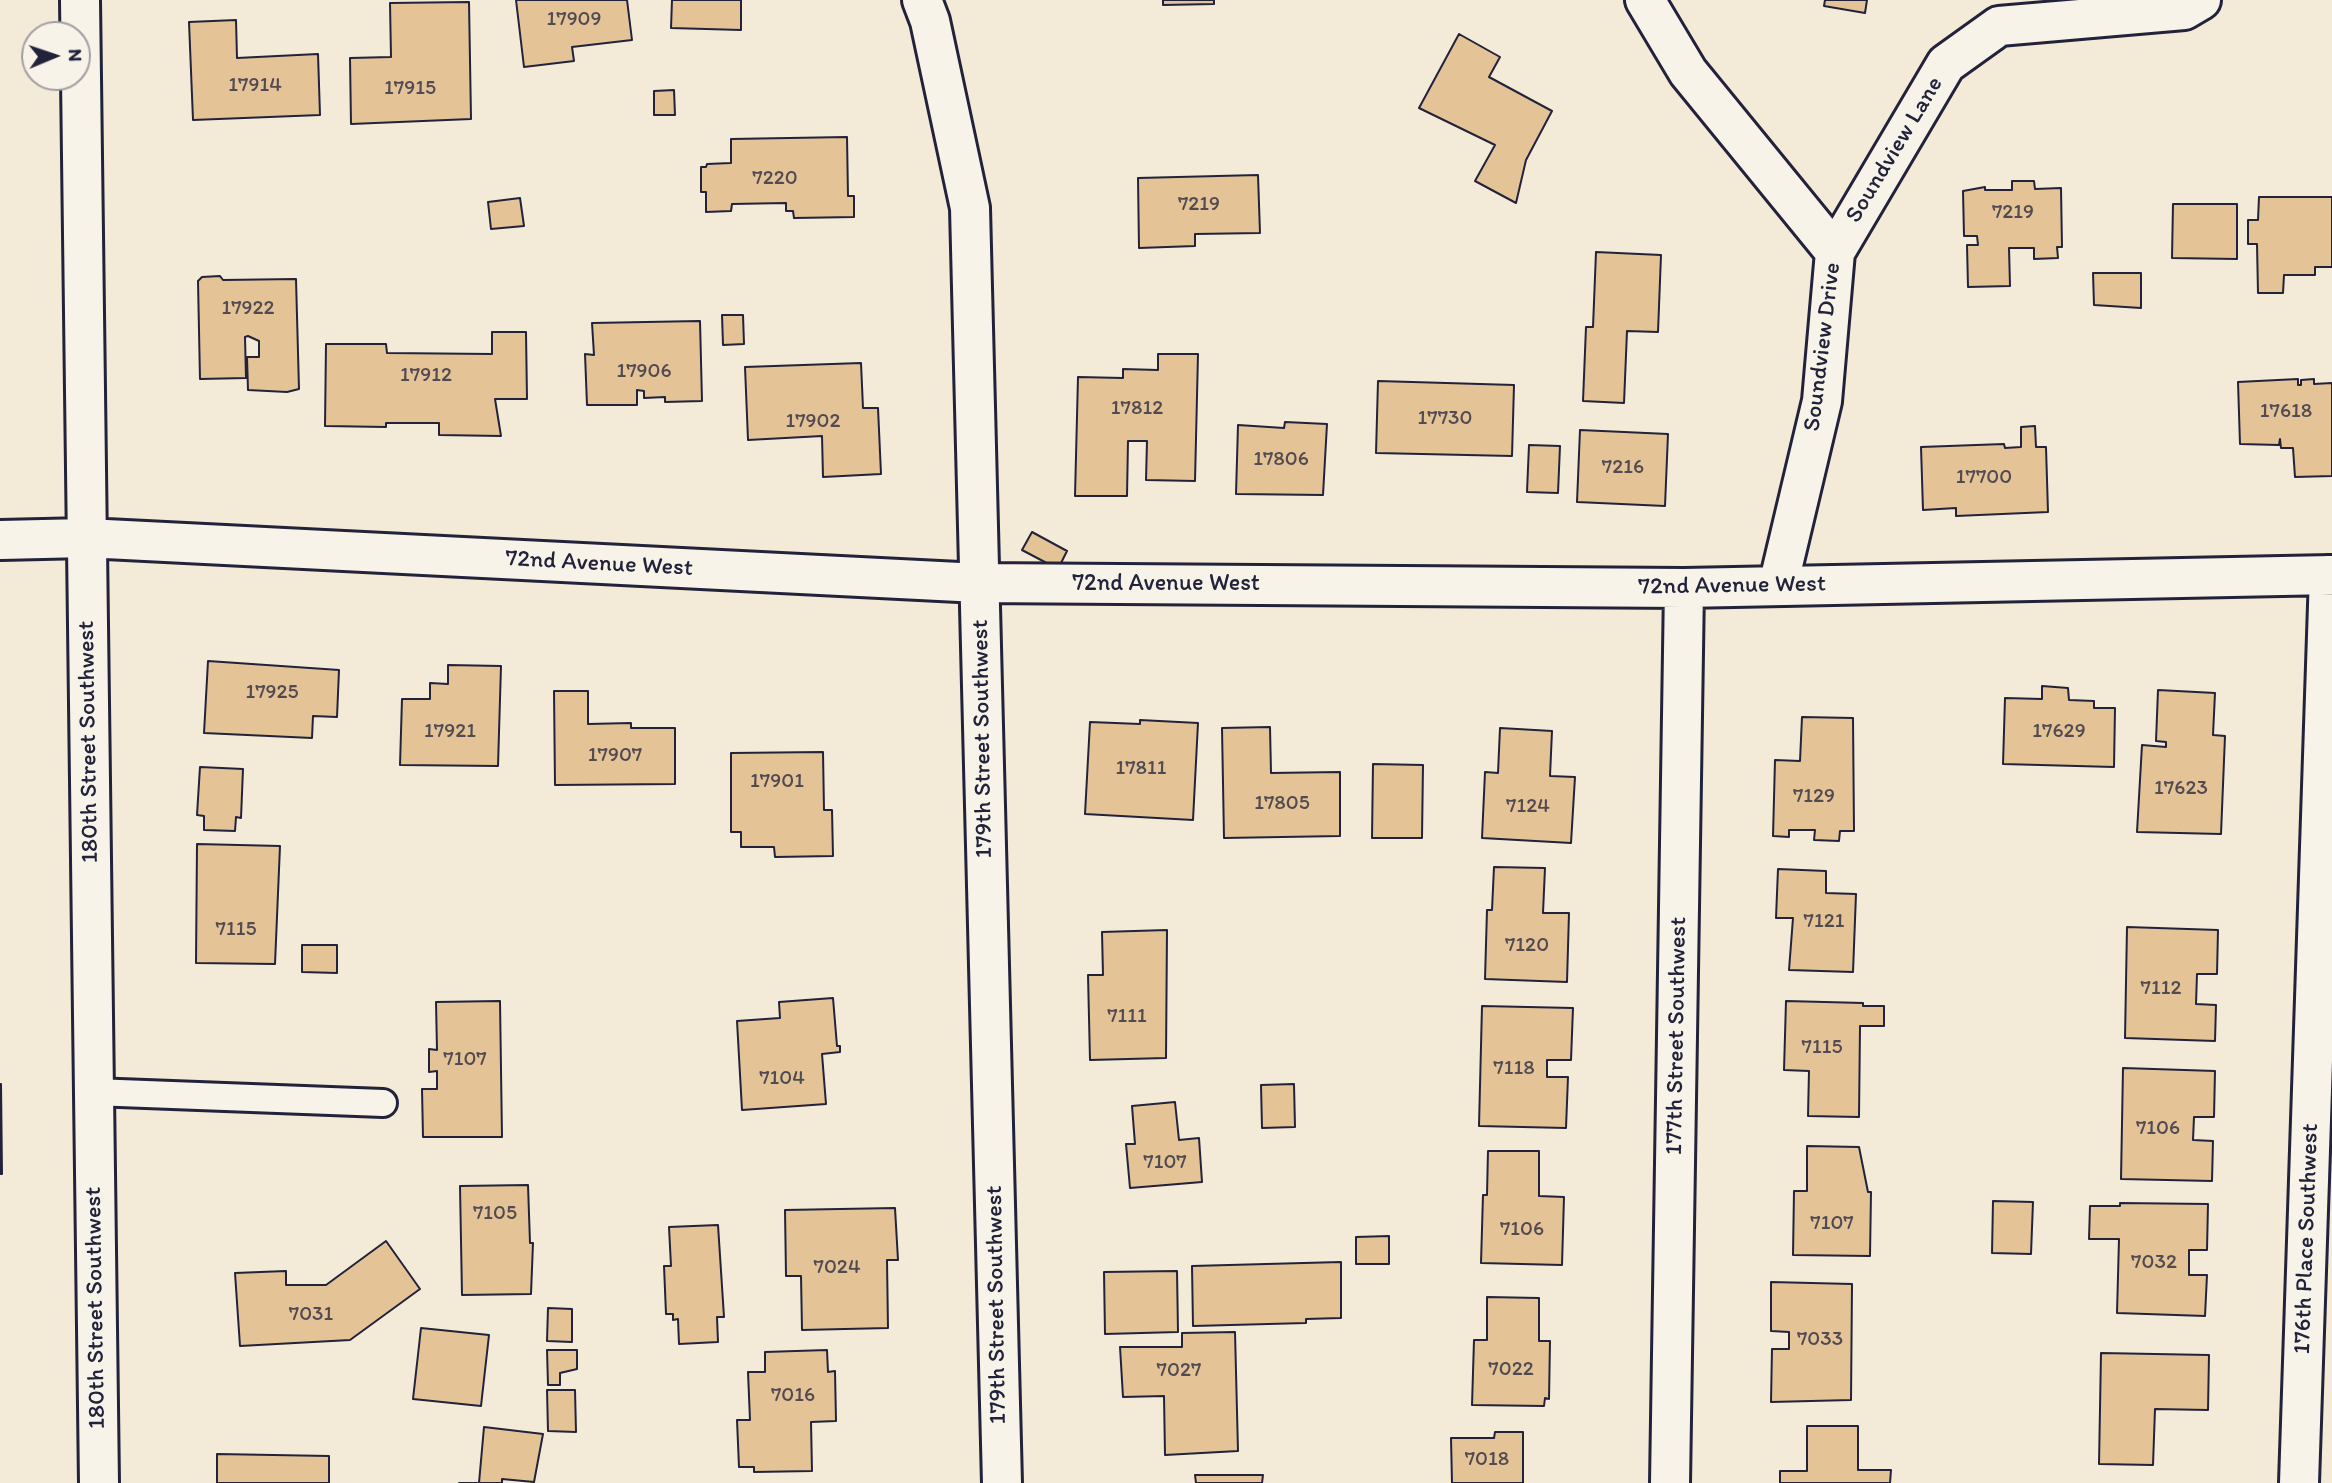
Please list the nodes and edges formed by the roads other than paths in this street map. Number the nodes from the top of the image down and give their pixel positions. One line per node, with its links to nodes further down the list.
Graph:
1 (80, 0): 6 (street, 180th Street Southwest)
2 (922, 0): 9 (street, 179th Street Southwest)
3 (1646, 0): 5 (street, Soundview Drive)
4 (2201, 0): 5 (street, Soundview Lane)
5 (1835, 252): 10 (street, Soundview Drive)
6 (86, 538): 7 (street, 72nd Avenue West); 9 (street, 72nd Avenue West); 12 (street, 180th Street Southwest)
7 (0, 540)
8 (2331, 575): 10 (street, 72nd Avenue West); 17 (street, 176th Place Southwest)
9 (979, 583): 11 (street, 72nd Avenue West); 15 (street, 179th Street Southwest)
10 (1778, 586): 11 (street, 72nd Avenue West)
11 (1684, 588): 16 (street, 177th Street Southwest)
12 (93, 1092): 13 (lane); 14 (street, 180th Street Southwest)
13 (383, 1103)
14 (99, 1483)
15 (1002, 1483)
16 (1670, 1483)
17 (2300, 1483)

